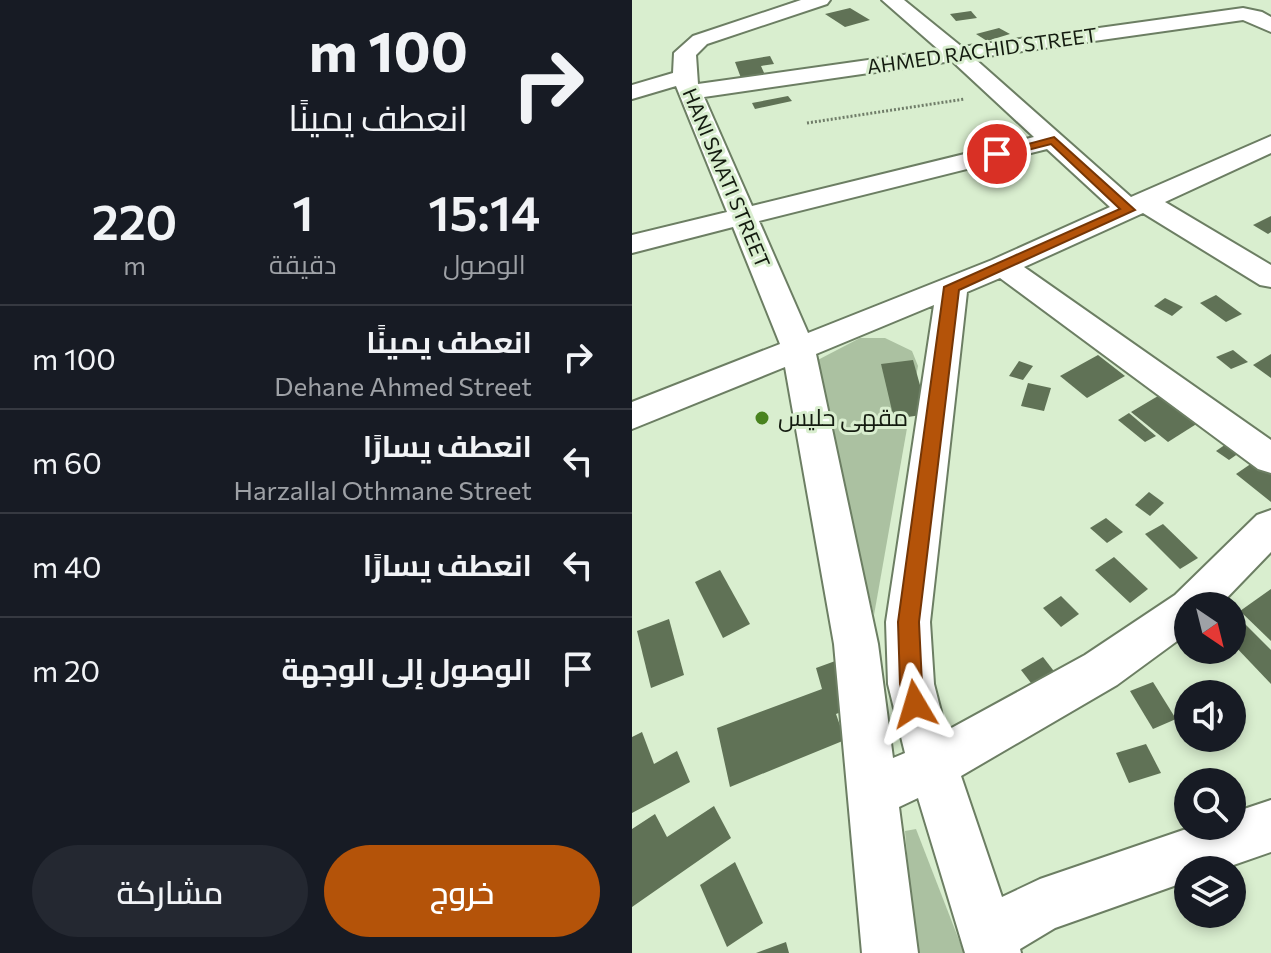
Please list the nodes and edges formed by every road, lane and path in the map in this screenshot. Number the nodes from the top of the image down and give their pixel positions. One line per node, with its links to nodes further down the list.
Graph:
1 (820, 0): 7 (street, HANI SMATI STREET)
2 (892, 0): 6 (street)
3 (1151, 6): 4 (street)
4 (1184, 23): 5 (street, AHMED RACHID STREET); 6 (street, AHMED RACHID STREET)
5 (1271, 26)
6 (958, 55): 7 (street, AHMED RACHID STREET); 9 (street)
7 (687, 84): 8 (street, AHMED RACHID STREET); 14 (street, HANI SMATI STREET)
8 (632, 92)
9 (1002, 93): 10 (path); 11 (street)
10 (807, 123)
11 (1054, 140): 13 (street); 14 (street)
12 (1271, 144): 13 (street)
13 (1137, 206): 16 (street); 17 (street)
14 (741, 217): 15 (street); 19 (street, HANI SMATI STREET)
15 (632, 244)
16 (1003, 266): 18 (street); 21 (street)
17 (1271, 278)
18 (952, 287): 19 (street); 25 (street)
19 (798, 348): 20 (street); 26 (street, HANI SMATI STREET)
20 (632, 416)
21 (1271, 459)
22 (1271, 526): 23 (street)
23 (1206, 592)
24 (1174, 619): 25 (street)
25 (933, 765): 26 (street); 28 (street)
26 (873, 793): 29 (street, HANI SMATI STREET)
27 (1271, 826): 28 (street)
28 (990, 945)
29 (890, 953)

